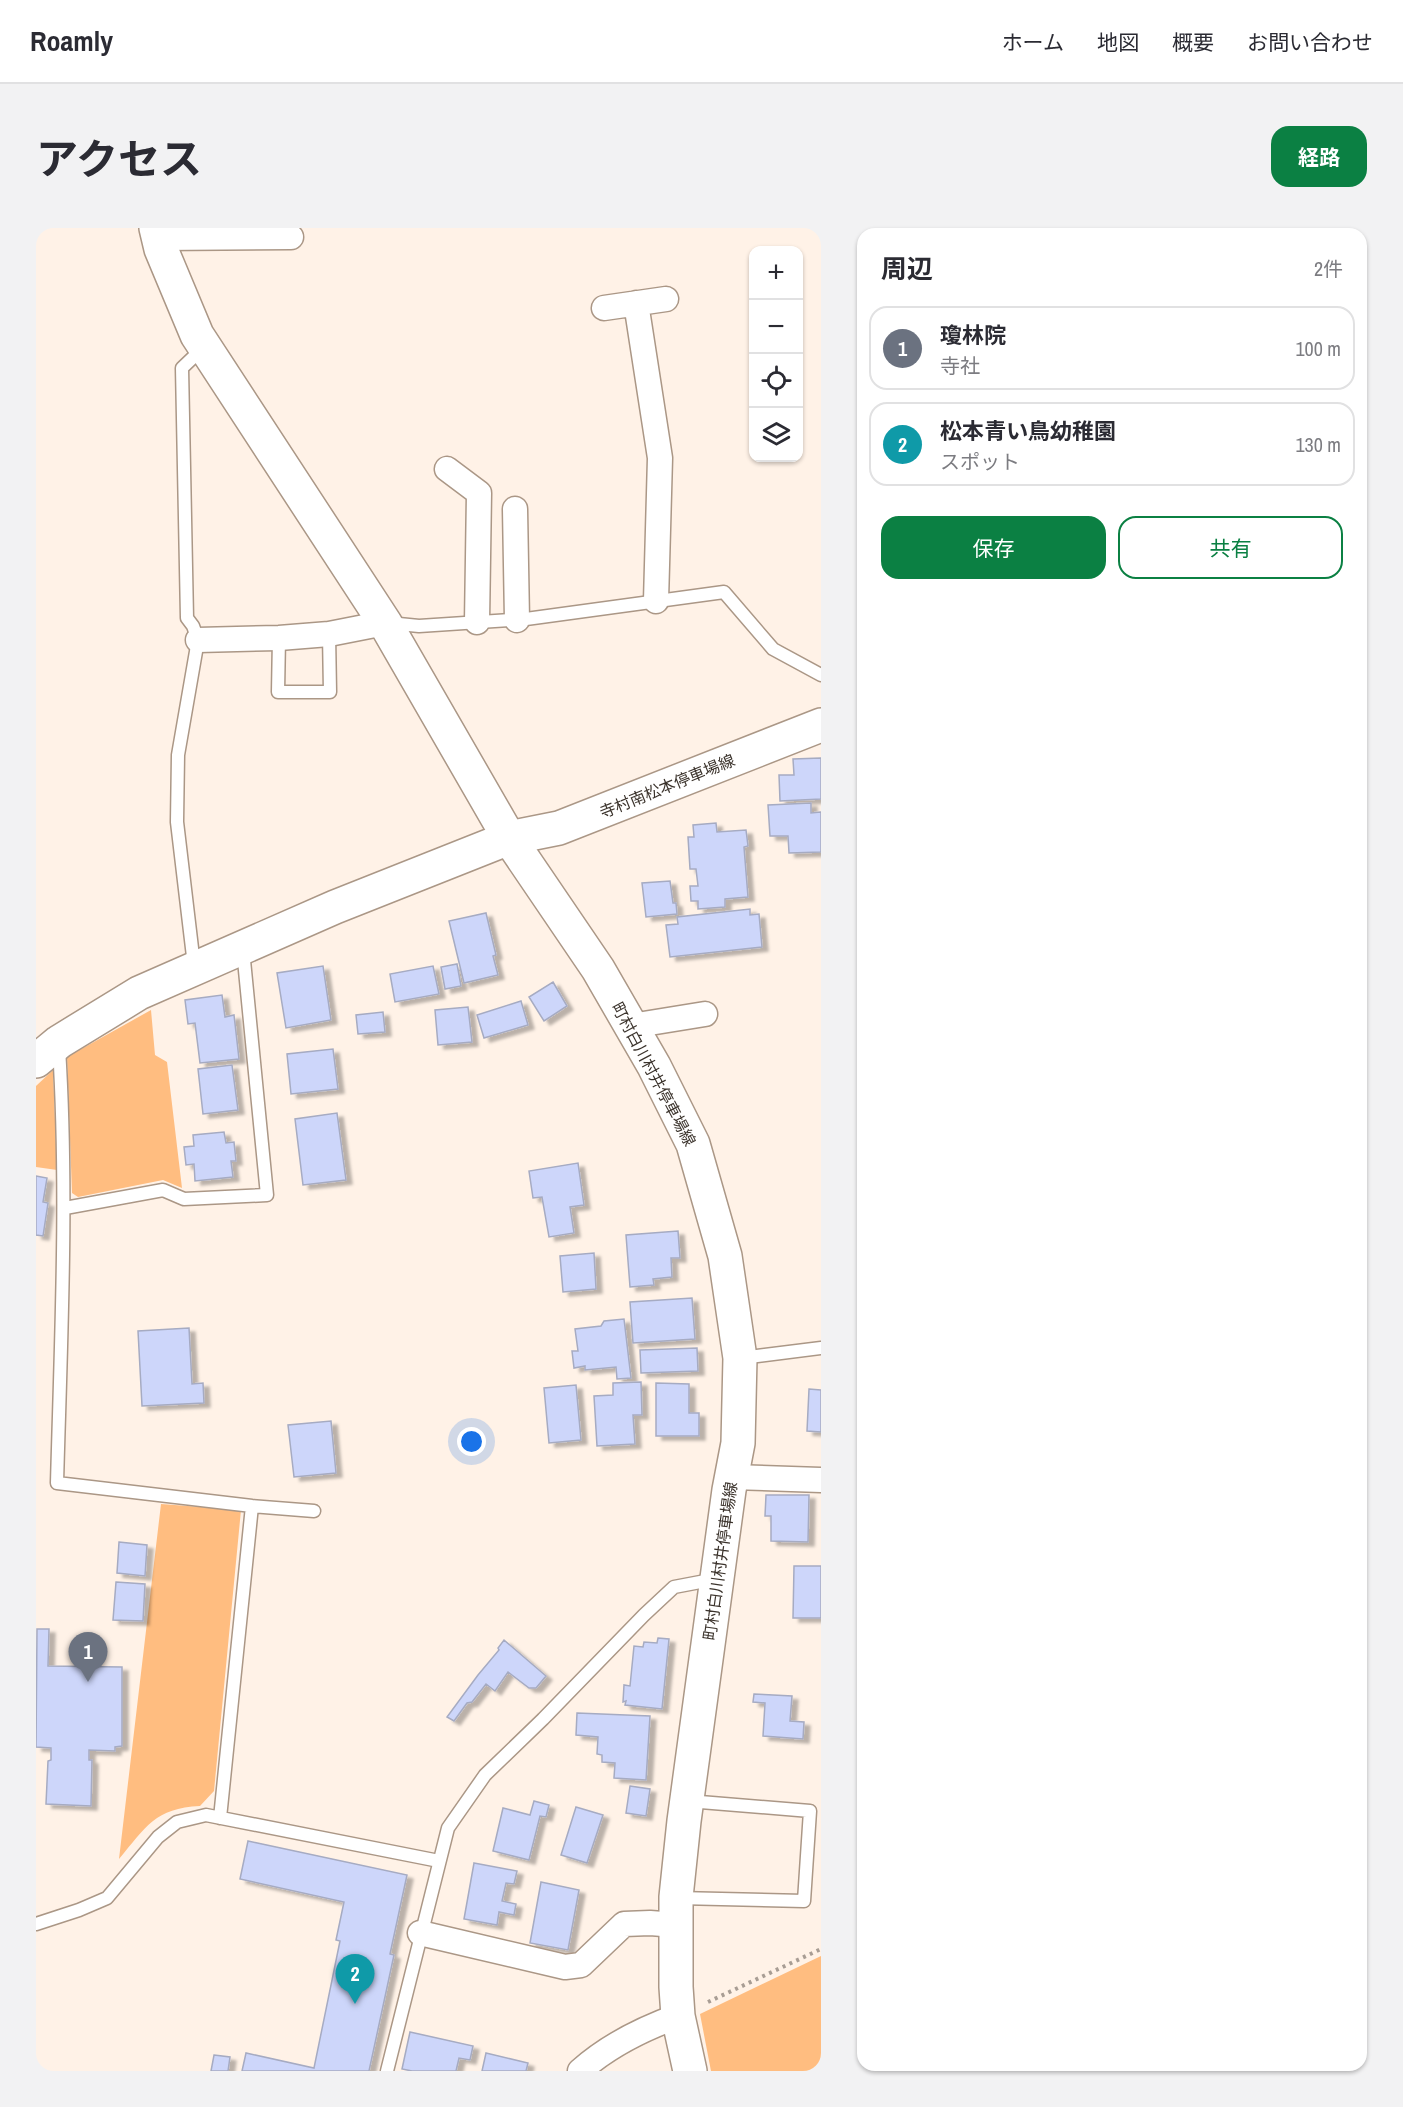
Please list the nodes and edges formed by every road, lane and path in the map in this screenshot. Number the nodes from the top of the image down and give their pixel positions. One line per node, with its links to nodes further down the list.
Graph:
1 (157, 233): 2 (street); 6 (main road, 町村白川村井停車場線)
2 (291, 237)
3 (666, 299): 4 (street)
4 (636, 303): 5 (street); 9 (street)
5 (604, 308)
6 (205, 346): 12 (main road, 町村白川村井停車場線); 15 (lane)
7 (447, 469): 11 (street)
8 (514, 508): 10 (street)
9 (656, 601): 10 (lane); 16 (lane)
10 (517, 620): 11 (lane)
11 (477, 622): 12 (lane)
12 (385, 623): 13 (street); 18 (main road, 町村白川村井停車場線)
13 (329, 634): 14 (street); 14 (lane)
14 (279, 638): 15 (street)
15 (198, 640): 20 (lane)
16 (821, 675)
17 (821, 725): 18 (main road, 寺村南松本停車場線)
18 (509, 838): 19 (main road); 22 (main road, 町村白川村井停車場線)
19 (243, 948): 20 (main road); 24 (lane)
20 (195, 969): 23 (main road)
21 (705, 1014): 22 (street)
22 (631, 1026): 26 (main road, 町村白川村井停車場線)
23 (47, 1052): 24 (lane)
24 (65, 1209): 29 (lane)
25 (821, 1348): 26 (lane)
26 (740, 1358): 27 (main road, 町村白川村井停車場線)
27 (732, 1477): 28 (street); 31 (main road, 町村白川村井停車場線)
28 (821, 1480)
29 (252, 1506): 30 (lane); 33 (lane)
30 (314, 1511)
31 (717, 1579): 32 (main road, 町村白川村井停車場線); 34 (lane)
32 (687, 1801): 35 (main road, 町村白川村井停車場線); 35 (lane)
33 (220, 1818): 34 (lane); 36 (lane)
34 (439, 1861): 37 (lane)
35 (676, 1911): 37 (street); 39 (main road, 町村白川村井停車場線)
36 (36, 1924)
37 (420, 1933): 40 (lane)
38 (821, 1949): 39 (path)
39 (678, 2016): 41 (street); 42 (main road, 町村白川村井停車場線)
40 (387, 2071)
41 (580, 2071)
42 (690, 2071)

